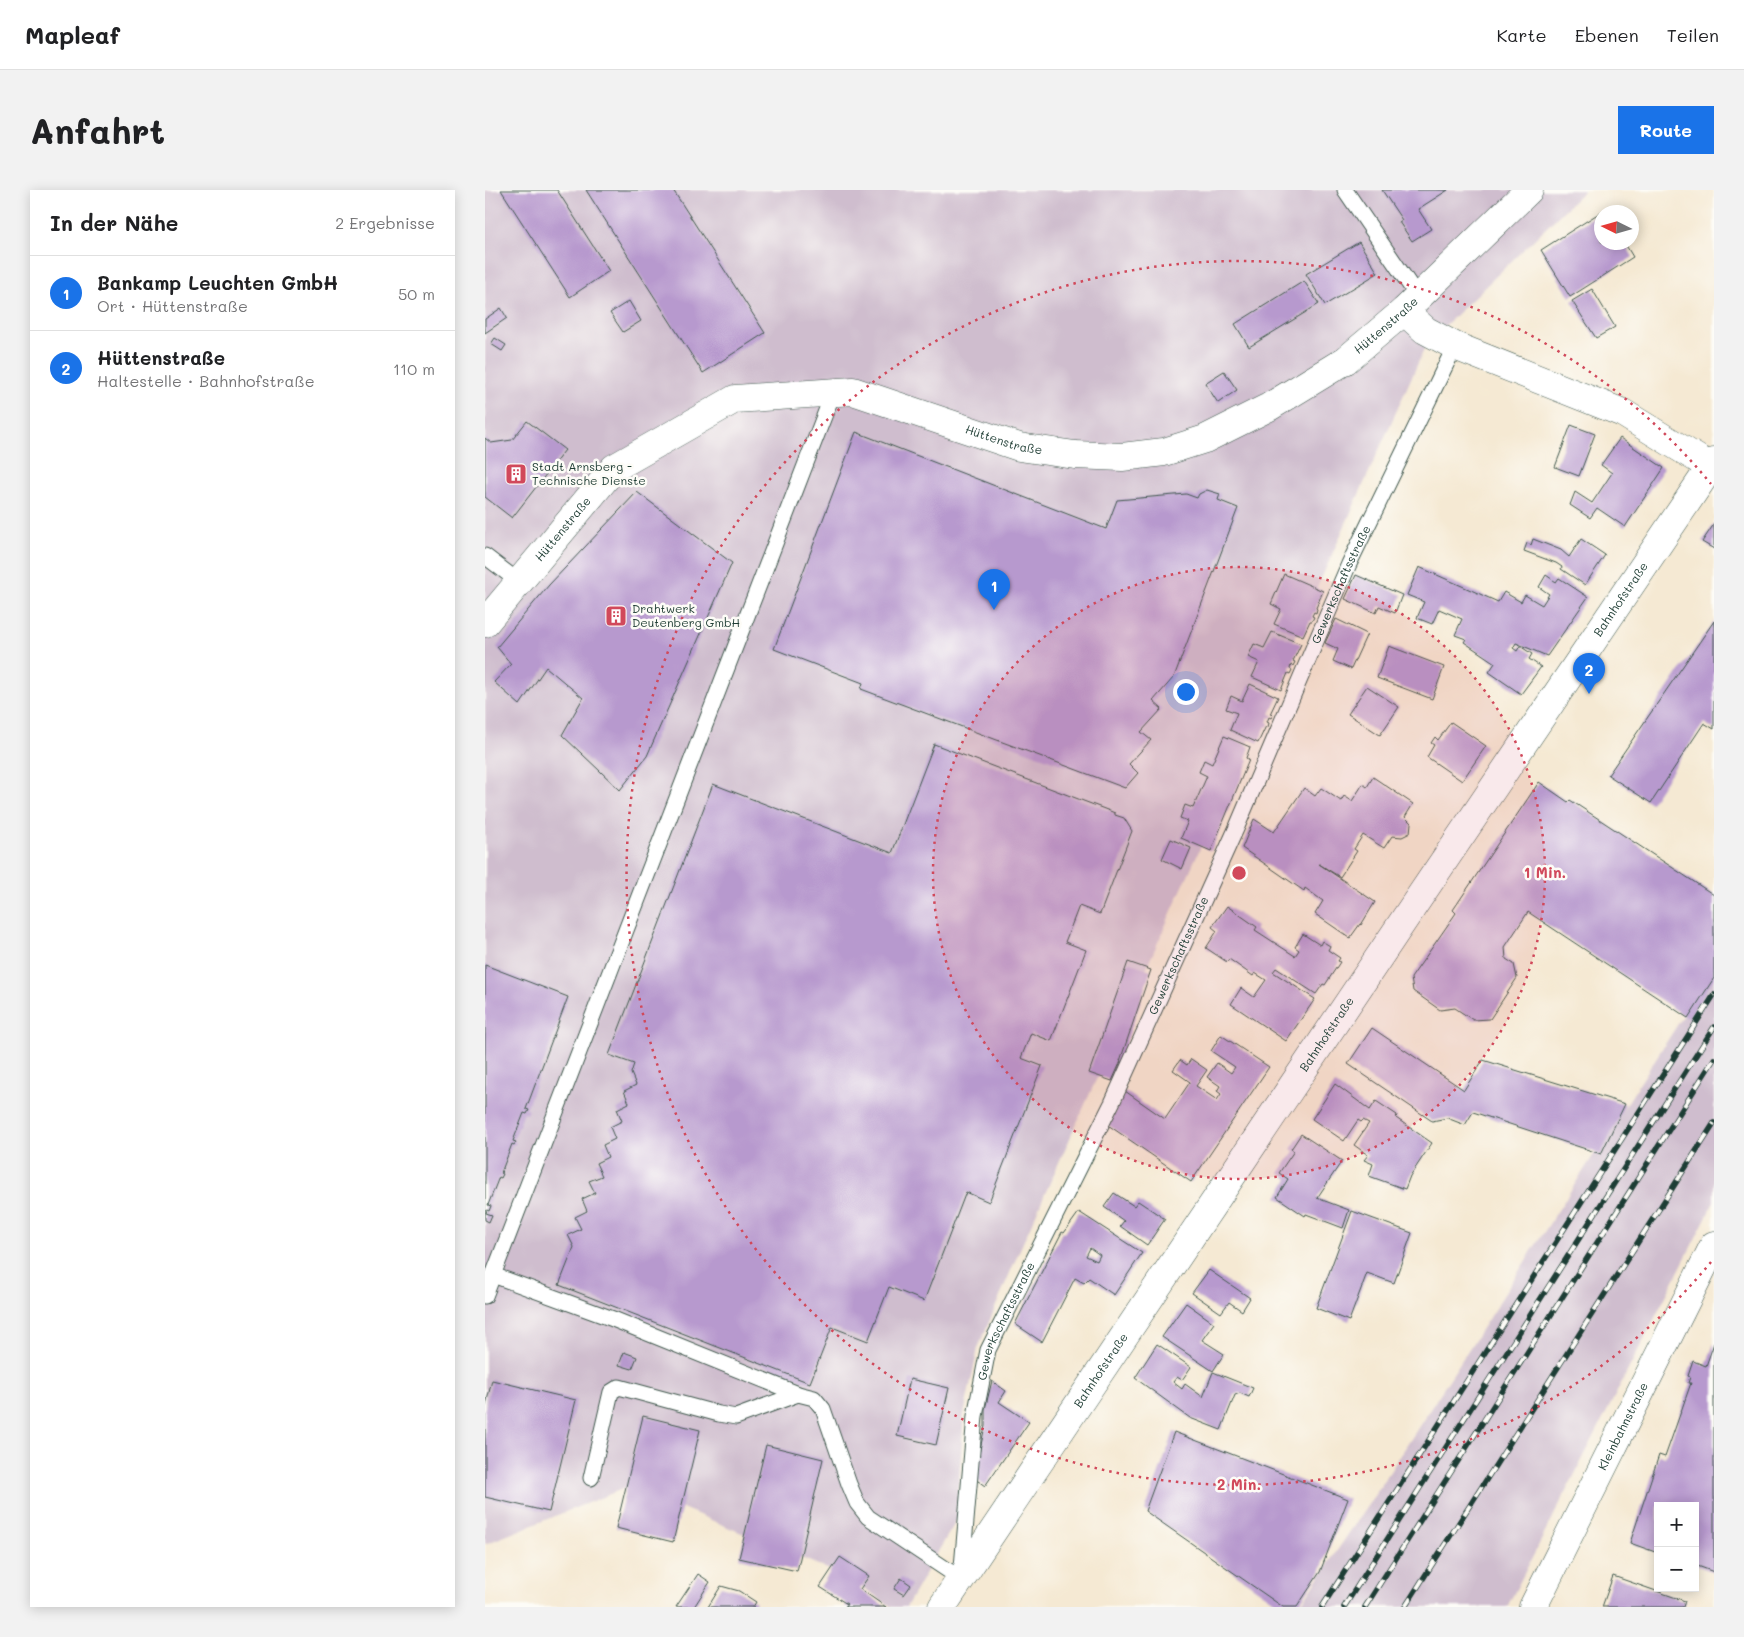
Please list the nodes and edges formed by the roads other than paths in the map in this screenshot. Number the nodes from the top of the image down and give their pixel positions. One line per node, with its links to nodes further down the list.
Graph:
1 (1345, 190): 3 (lane)
2 (1529, 190): 3 (street, Hüttenstraße)
3 (1411, 304): 4 (street); 5 (street, Hüttenstraße)
4 (1455, 346): 6 (street); 15 (lane, Gewerkschaftsstraße)
5 (833, 392): 8 (street, Hüttenstraße); 11 (lane)
6 (1712, 464): 15 (street, Bahnhofstraße)
7 (485, 556): 8 (lane)
8 (519, 582): 9 (street, Hüttenstraße)
9 (485, 624)
10 (1714, 1245): 17 (street, Kleinbahnstraße)
11 (493, 1275): 12 (lane); 13 (lane)
12 (485, 1296)
13 (798, 1394): 14 (lane); 15 (lane)
14 (591, 1478)
15 (961, 1579): 16 (street, Bahnhofstraße)
16 (942, 1607)
17 (1533, 1607)

